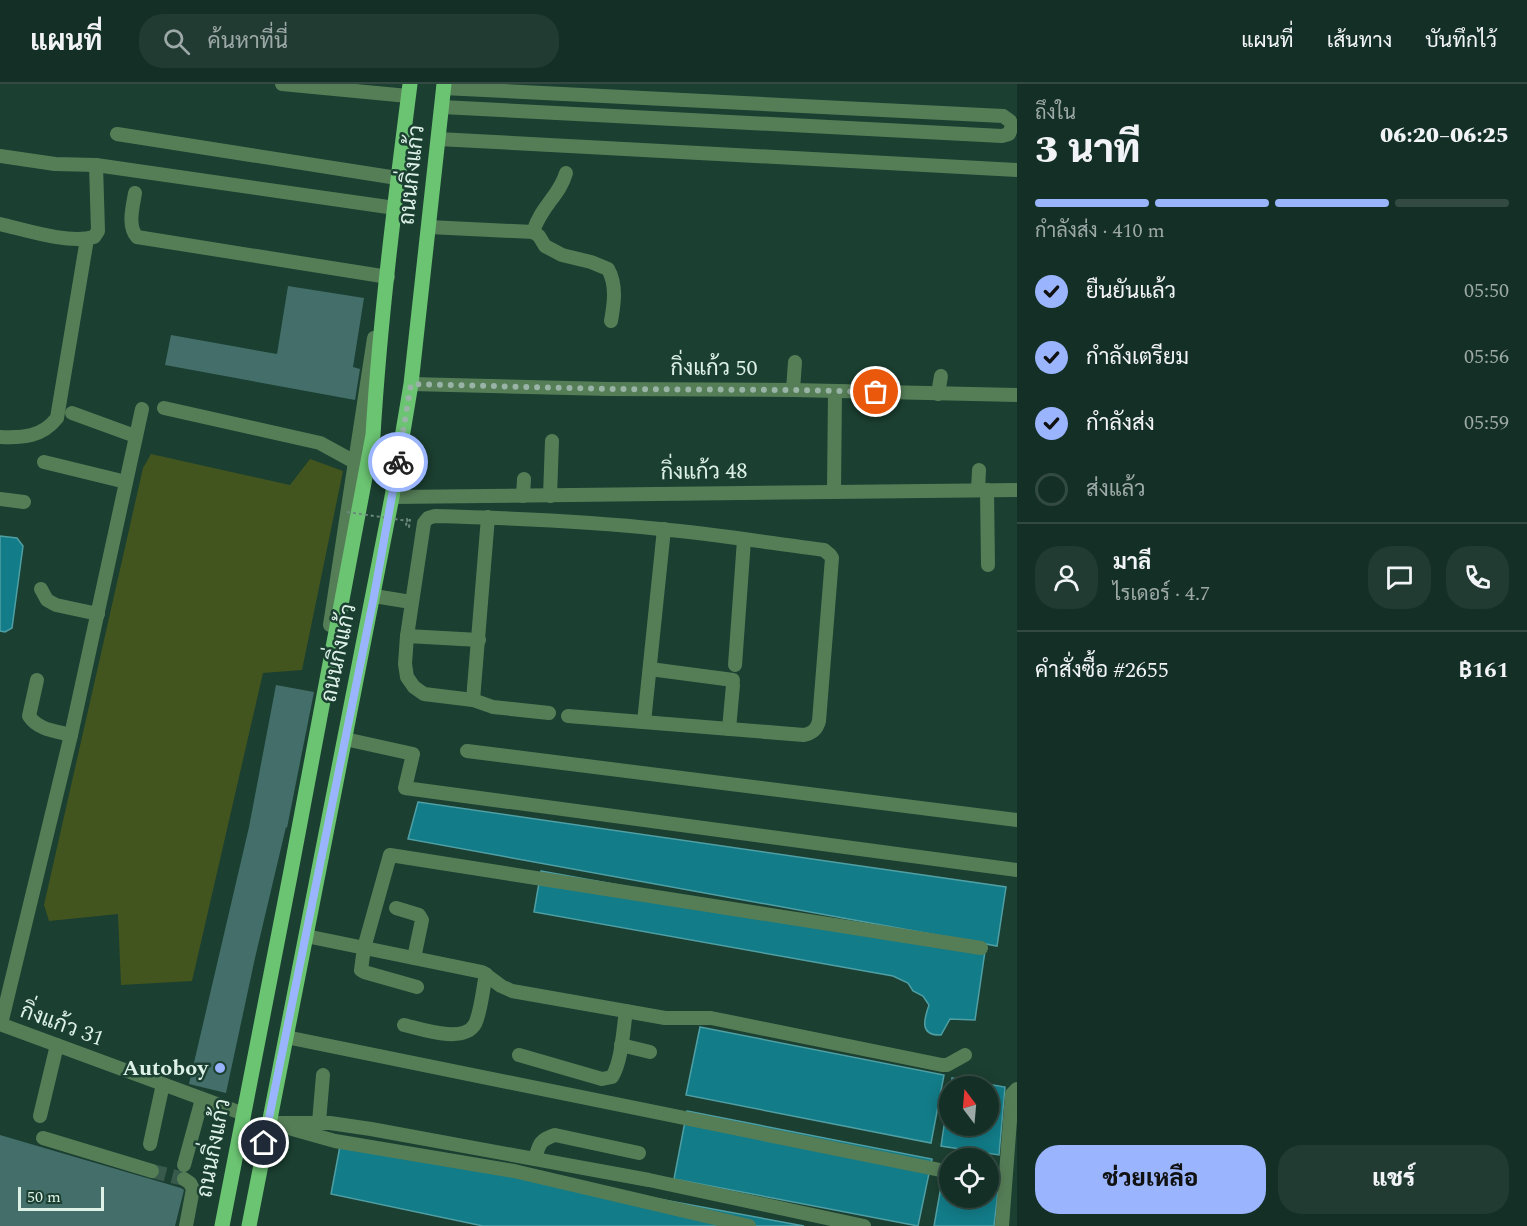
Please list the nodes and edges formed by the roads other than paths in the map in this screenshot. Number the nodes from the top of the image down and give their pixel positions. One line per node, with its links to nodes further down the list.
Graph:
1 (282, 84): 3 (street)
2 (444, 86): 4 (main road, ถนนกิ่งแก้ว); 4 (street)
3 (409, 90): 11 (main road, ถนนกิ่งแก้ว)
4 (442, 107): 6 (main road, ถนนกิ่งแก้ว)
5 (117, 134): 11 (street)
6 (438, 140): 9 (street); 15 (main road, ถนนกิ่งแก้ว)
7 (0, 156): 8 (street)
8 (96, 165): 13 (street); 17 (street)
9 (1017, 170)
10 (566, 172): 16 (street)
11 (397, 178): 13 (main road, ถนนกิ่งแก้ว)
12 (135, 193): 18 (street)
13 (395, 208): 18 (main road, ถนนกิ่งแก้ว)
14 (0, 224): 17 (street)
15 (429, 227): 16 (street); 22 (main road, ถนนกิ่งแก้ว)
16 (533, 232): 19 (street)
17 (87, 239): 31 (street)
18 (386, 277): 34 (main road, ถนนกิ่งแก้ว)
19 (611, 321)
20 (795, 362): 23 (street)
21 (941, 376): 25 (street)
22 (411, 384): 23 (street, กิ่งแก้ว 50); 41 (main road, ถนนกิ่งแก้ว)
23 (793, 390): 24 (street, กิ่งแก้ว 50)
24 (835, 391): 25 (street, กิ่งแก้ว 50); 40 (street)
25 (938, 394): 26 (street, กิ่งแก้ว 50)
26 (1017, 395)
27 (164, 408): 34 (street)
28 (142, 409): 30 (street)
29 (72, 412): 30 (street)
30 (135, 436): 37 (street)
31 (0, 437)
32 (552, 441): 43 (street)
33 (44, 462): 37 (street)
34 (361, 465): 89 (main road, ถนนกิ่งแก้ว)
35 (979, 470): 38 (street)
36 (524, 479): 42 (street)
37 (126, 482): 53 (street)
38 (982, 490): 39 (street, กิ่งแก้ว 48); 40 (street, กิ่งแก้ว 48); 49 (street)
39 (1017, 490)
40 (834, 491): 43 (street, กิ่งแก้ว 48)
41 (392, 496): 42 (street, กิ่งแก้ว 48); 51 (main road, ถนนกิ่งแก้ว)
42 (523, 496): 43 (street, กิ่งแก้ว 48)
43 (550, 496)
44 (0, 499): 45 (street)
45 (24, 502)
46 (488, 517): 47 (street); 52 (street); 55 (street)
47 (664, 529): 48 (street); 57 (street)
48 (744, 540): 56 (street); 63 (street)
49 (988, 565)
50 (41, 589): 53 (street)
51 (374, 596): 52 (street); 65 (main road, ถนนกิ่งแก้ว)
52 (411, 602): 54 (street)
53 (98, 614): 64 (street)
54 (407, 636): 55 (street); 59 (street)
55 (479, 640): 59 (street)
56 (735, 665)
57 (650, 669): 62 (street); 63 (street)
58 (37, 680): 64 (street)
59 (473, 700): 60 (street)
60 (549, 713)
61 (568, 716): 62 (street)
62 (644, 722): 63 (street)
63 (729, 729)
64 (71, 735): 77 (street)
65 (345, 739): 68 (street); 70 (main road, ถนนกิ่งแก้ว)
66 (467, 751): 67 (street)
67 (1017, 820)
68 (1017, 870)
69 (396, 908): 73 (street)
70 (306, 936): 71 (street); 79 (main road, ถนนกิ่งแก้ว)
71 (364, 948): 72 (street); 73 (street); 75 (street)
72 (981, 948)
73 (414, 958): 74 (street)
74 (486, 974): 76 (street); 78 (street)
75 (417, 987)
76 (626, 1011): 81 (street); 84 (street)
77 (0, 1024): 80 (street, กิ่งแก้ว 31)
78 (404, 1025)
79 (286, 1037): 91 (main road, ถนนกิ่งแก้ว); 98 (street)
80 (57, 1045): 86 (street, กิ่งแก้ว 31); 90 (street)
81 (621, 1045): 82 (street); 83 (street)
82 (650, 1052)
83 (519, 1055)
84 (965, 1055)
85 (323, 1075): 92 (street)
86 (163, 1084): 88 (street, กิ่งแก้ว 31); 94 (street)
87 (1017, 1089): 102 (street)
88 (202, 1099): 89 (street, กิ่งแก้ว 31); 97 (street)
89 (244, 1114): 104 (main road, ถนนกิ่งแก้ว)
90 (40, 1116)
91 (265, 1122): 92 (street); 105 (main road, ถนนกิ่งแก้ว); 106 (street)
92 (319, 1122): 96 (street)
93 (43, 1138): 99 (street)
94 (150, 1144)
95 (639, 1153): 96 (street)
96 (535, 1159): 107 (street)
97 (184, 1165)
98 (939, 1170)
99 (152, 1171)
100 (184, 1179): 103 (street)
101 (999, 1182): 102 (street)
102 (1005, 1183): 108 (street)
103 (186, 1226)
104 (222, 1226)
105 (249, 1226)
106 (749, 1226)
107 (864, 1226)
108 (1002, 1226)

